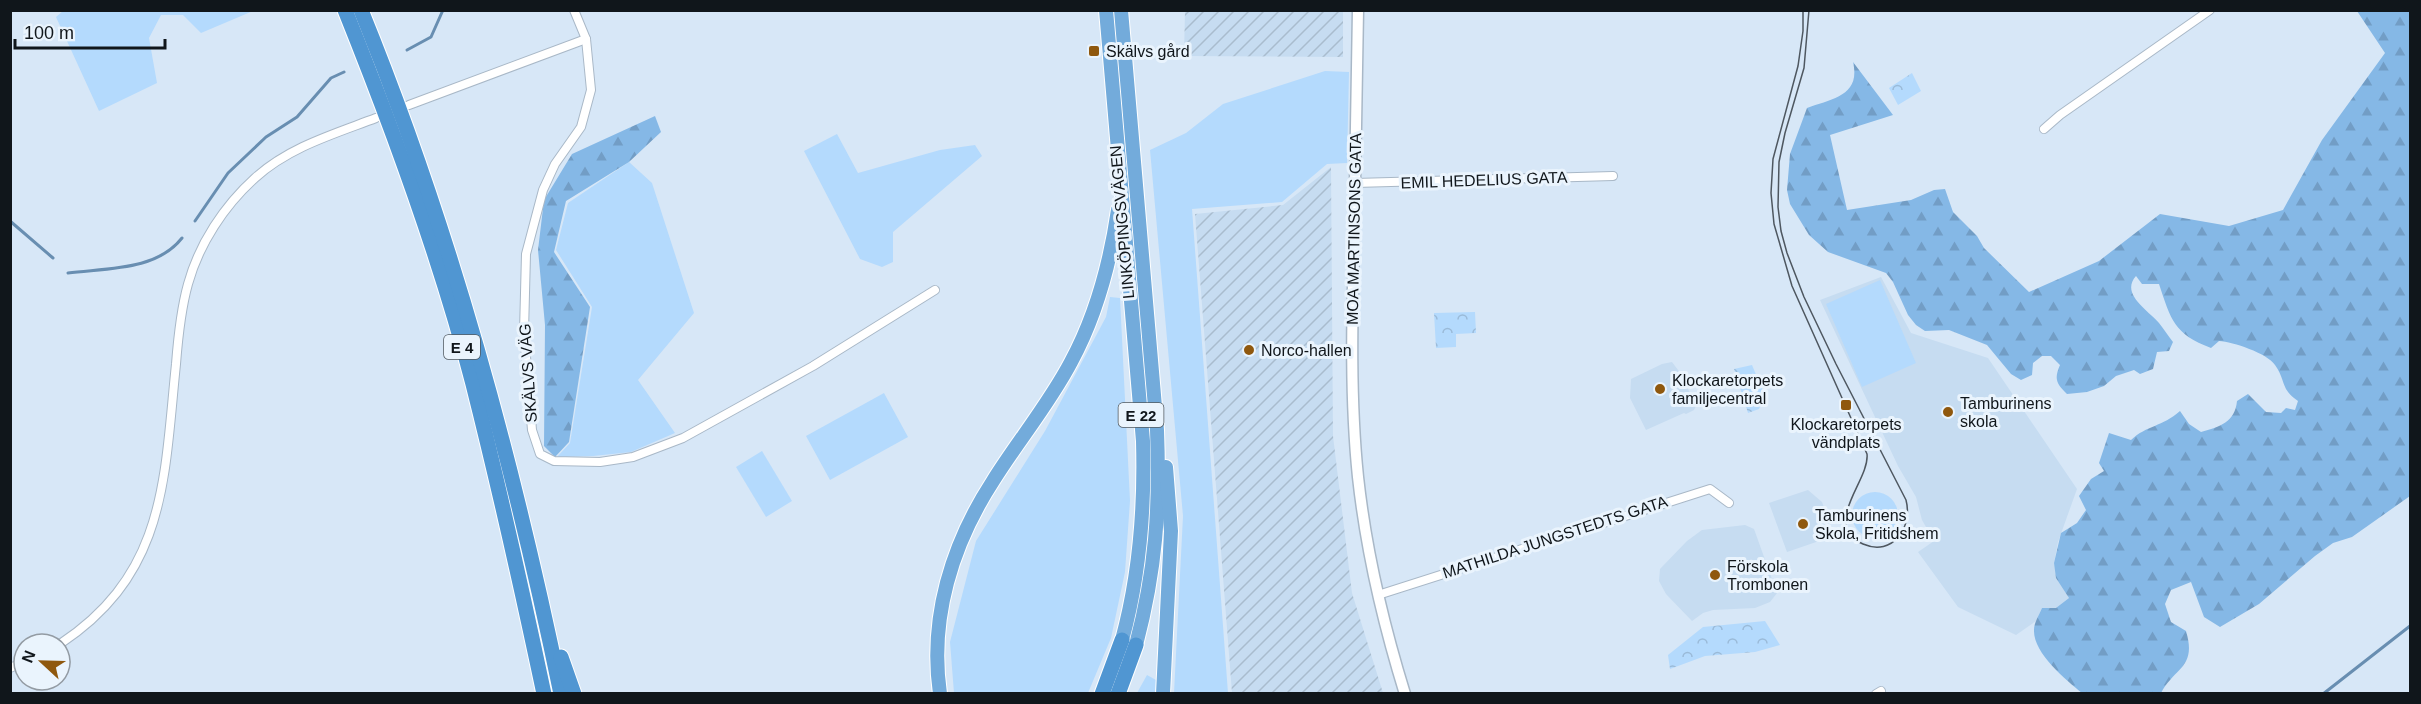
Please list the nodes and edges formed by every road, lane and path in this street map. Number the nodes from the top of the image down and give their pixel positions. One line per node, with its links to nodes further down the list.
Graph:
1 (345, 10): 22 (highway, E 4)
2 (361, 10): 19 (highway, E 4)
3 (574, 10): 8 (street, SKÄLVS VÄG)
4 (1106, 10): 14 (highway, LINKÖPINGSVÄGEN / E 22)
5 (1121, 10): 16 (highway, LINKÖPINGSVÄGEN / E 22)
6 (1358, 10): 13 (street, MOA MARTINSONS GATA)
7 (2210, 10): 11 (street)
8 (586, 39): 9 (street); 15 (street, SKÄLVS VÄG)
9 (409, 105)
10 (376, 118): 20 (street)
11 (2044, 129)
12 (1614, 176): 13 (street, EMIL HEDELIUS GATA)
13 (1355, 183): 18 (street, MOA MARTINSONS GATA)
14 (1122, 187): 21 (highway, E 22); 25 (highway)
15 (935, 290)
16 (1157, 430): 21 (highway, E 22); 28 (highway)
17 (1729, 503): 18 (street, MATHILDA JUNGSTEDTS GATA)
18 (1378, 595): 29 (street, MOA MARTINSONS GATA)
19 (543, 605): 23 (highway, E 4); 24 (highway)
20 (72, 634)
21 (1129, 643): 26 (highway, E 22); 27 (highway, E 22)
22 (544, 693)
23 (561, 693)
24 (574, 693)
25 (940, 693)
26 (1102, 693)
27 (1118, 693)
28 (1163, 693)
29 (1406, 693)

